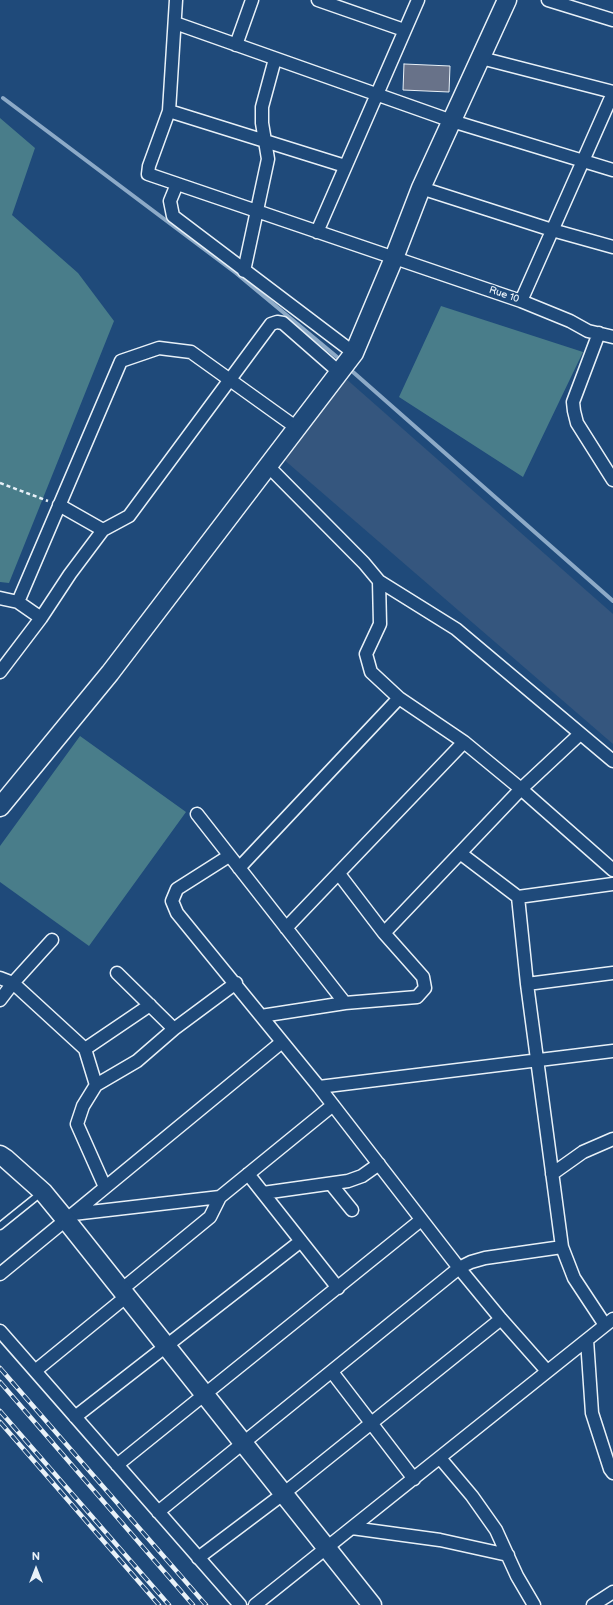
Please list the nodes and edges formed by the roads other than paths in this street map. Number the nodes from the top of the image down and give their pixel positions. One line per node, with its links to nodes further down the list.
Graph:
1 (176, 0): 8 (street)
2 (252, 0): 10 (street)
3 (318, 0): 9 (street)
4 (418, 0): 9 (street)
5 (507, 0): 11 (street)
6 (548, 0): 7 (street)
7 (613, 20)
8 (175, 24): 10 (street); 15 (street)
9 (404, 30): 14 (street)
10 (236, 45): 12 (street)
11 (481, 58): 13 (street); 16 (street)
12 (275, 59): 14 (street); 17 (street)
13 (613, 92): 18 (street)
14 (377, 94): 16 (street); 19 (street)
15 (169, 111): 17 (street); 21 (street, Rue 10)
16 (452, 121): 18 (street); 22 (street)
17 (265, 141): 19 (street); 23 (street)
18 (582, 161): 20 (street); 24 (street)
19 (345, 166): 25 (street)
20 (613, 170)
21 (177, 184): 23 (street, Rue 10); 28 (street)
22 (421, 188): 24 (street); 27 (street)
23 (257, 211): 25 (street, Rue 10); 28 (street)
24 (552, 230): 26 (street); 29 (street)
25 (317, 232): 27 (street, Rue 10)
26 (613, 247)
27 (394, 258): 29 (street, Rue 10); 32 (street)
28 (244, 271): 32 (street)
29 (521, 301): 30 (street, Rue 10)
30 (599, 333): 31 (street, Rue 10); 37 (street)
31 (613, 337)
32 (354, 353): 33 (street)
33 (339, 372): 34 (street); 35 (street)
34 (231, 379): 35 (street); 38 (street); 39 (street)
35 (297, 428): 36 (street)
36 (267, 465): 40 (street); 50 (street)
37 (613, 480)
38 (59, 505): 39 (street); 42 (street)
39 (103, 530): 43 (street)
40 (379, 581): 45 (street); 46 (street)
41 (0, 598): 42 (street)
42 (18, 602): 43 (street)
43 (41, 618): 44 (street)
44 (0, 672)
45 (399, 698): 47 (street); 54 (street)
46 (580, 734): 48 (street); 49 (street)
47 (464, 742): 49 (street); 56 (street)
48 (613, 762)
49 (521, 789): 52 (street); 55 (street)
50 (0, 807)
51 (197, 814): 53 (street)
52 (460, 853): 58 (street); 60 (street)
53 (229, 856): 54 (street); 66 (street)
54 (239, 868): 59 (street)
55 (613, 870)
56 (339, 874): 59 (street); 60 (street)
57 (613, 884): 58 (street)
58 (518, 897): 67 (street)
59 (286, 928): 70 (street)
60 (384, 933): 70 (street)
61 (52, 940): 65 (street)
62 (117, 973): 69 (street)
63 (613, 973): 67 (street)
64 (0, 978): 65 (street)
65 (13, 983): 68 (street); 74 (street)
66 (236, 984): 71 (street); 72 (street)
67 (527, 984): 76 (street)
68 (0, 1000)
69 (150, 1004): 72 (street); 74 (street)
70 (345, 1004): 71 (street)
71 (261, 1016): 73 (street)
72 (174, 1029): 77 (street)
73 (282, 1042): 78 (street); 86 (street)
74 (85, 1049): 77 (street)
75 (613, 1051): 76 (street)
76 (537, 1061): 78 (street); 84 (street)
77 (96, 1085): 86 (street)
78 (319, 1087): 79 (street)
79 (333, 1105): 82 (street); 83 (street)
80 (613, 1139): 84 (street)
81 (0, 1155): 87 (street)
82 (378, 1164): 85 (street); 92 (street)
83 (248, 1174): 88 (street); 89 (street)
84 (552, 1174): 95 (street)
85 (330, 1184): 88 (street); 90 (street)
86 (105, 1188): 91 (street)
87 (43, 1192): 91 (street); 93 (lane)
88 (263, 1193): 94 (street)
89 (220, 1197): 91 (street); 99 (street)
90 (352, 1210)
91 (69, 1217): 97 (street); 99 (street)
92 (421, 1220): 96 (street); 98 (street)
93 (0, 1226)
94 (301, 1241): 98 (street); 104 (street)
95 (562, 1247): 96 (street); 101 (street)
96 (459, 1268): 100 (street); 107 (street)
97 (0, 1274)
98 (338, 1288): 108 (street)
99 (124, 1293): 104 (street); 105 (street)
100 (500, 1319): 106 (street); 110 (street)
101 (609, 1322): 103 (street)
102 (0, 1332): 105 (street)
103 (587, 1340): 106 (street); 114 (street)
104 (166, 1346): 108 (street); 109 (street)
105 (35, 1371): 109 (street)
106 (547, 1371): 112 (street)
107 (332, 1372): 110 (street); 111 (street)
108 (205, 1396): 111 (street); 113 (street)
109 (75, 1417): 113 (street)
110 (371, 1423): 115 (street); 116 (street)
111 (244, 1444): 116 (street); 117 (street)
112 (440, 1458): 115 (street); 120 (street)
113 (117, 1465): 117 (street)
114 (613, 1473)
115 (414, 1479): 118 (street)
116 (283, 1494): 119 (street); 121 (street)
117 (158, 1512): 121 (street)
118 (352, 1528): 119 (street); 120 (street)
119 (326, 1549): 124 (street); 125 (street)
120 (508, 1555): 126 (street)
121 (198, 1558): 123 (street)
122 (613, 1592): 127 (street)
123 (240, 1605)
124 (255, 1605)
125 (372, 1605)
126 (534, 1605)
127 (593, 1605)

